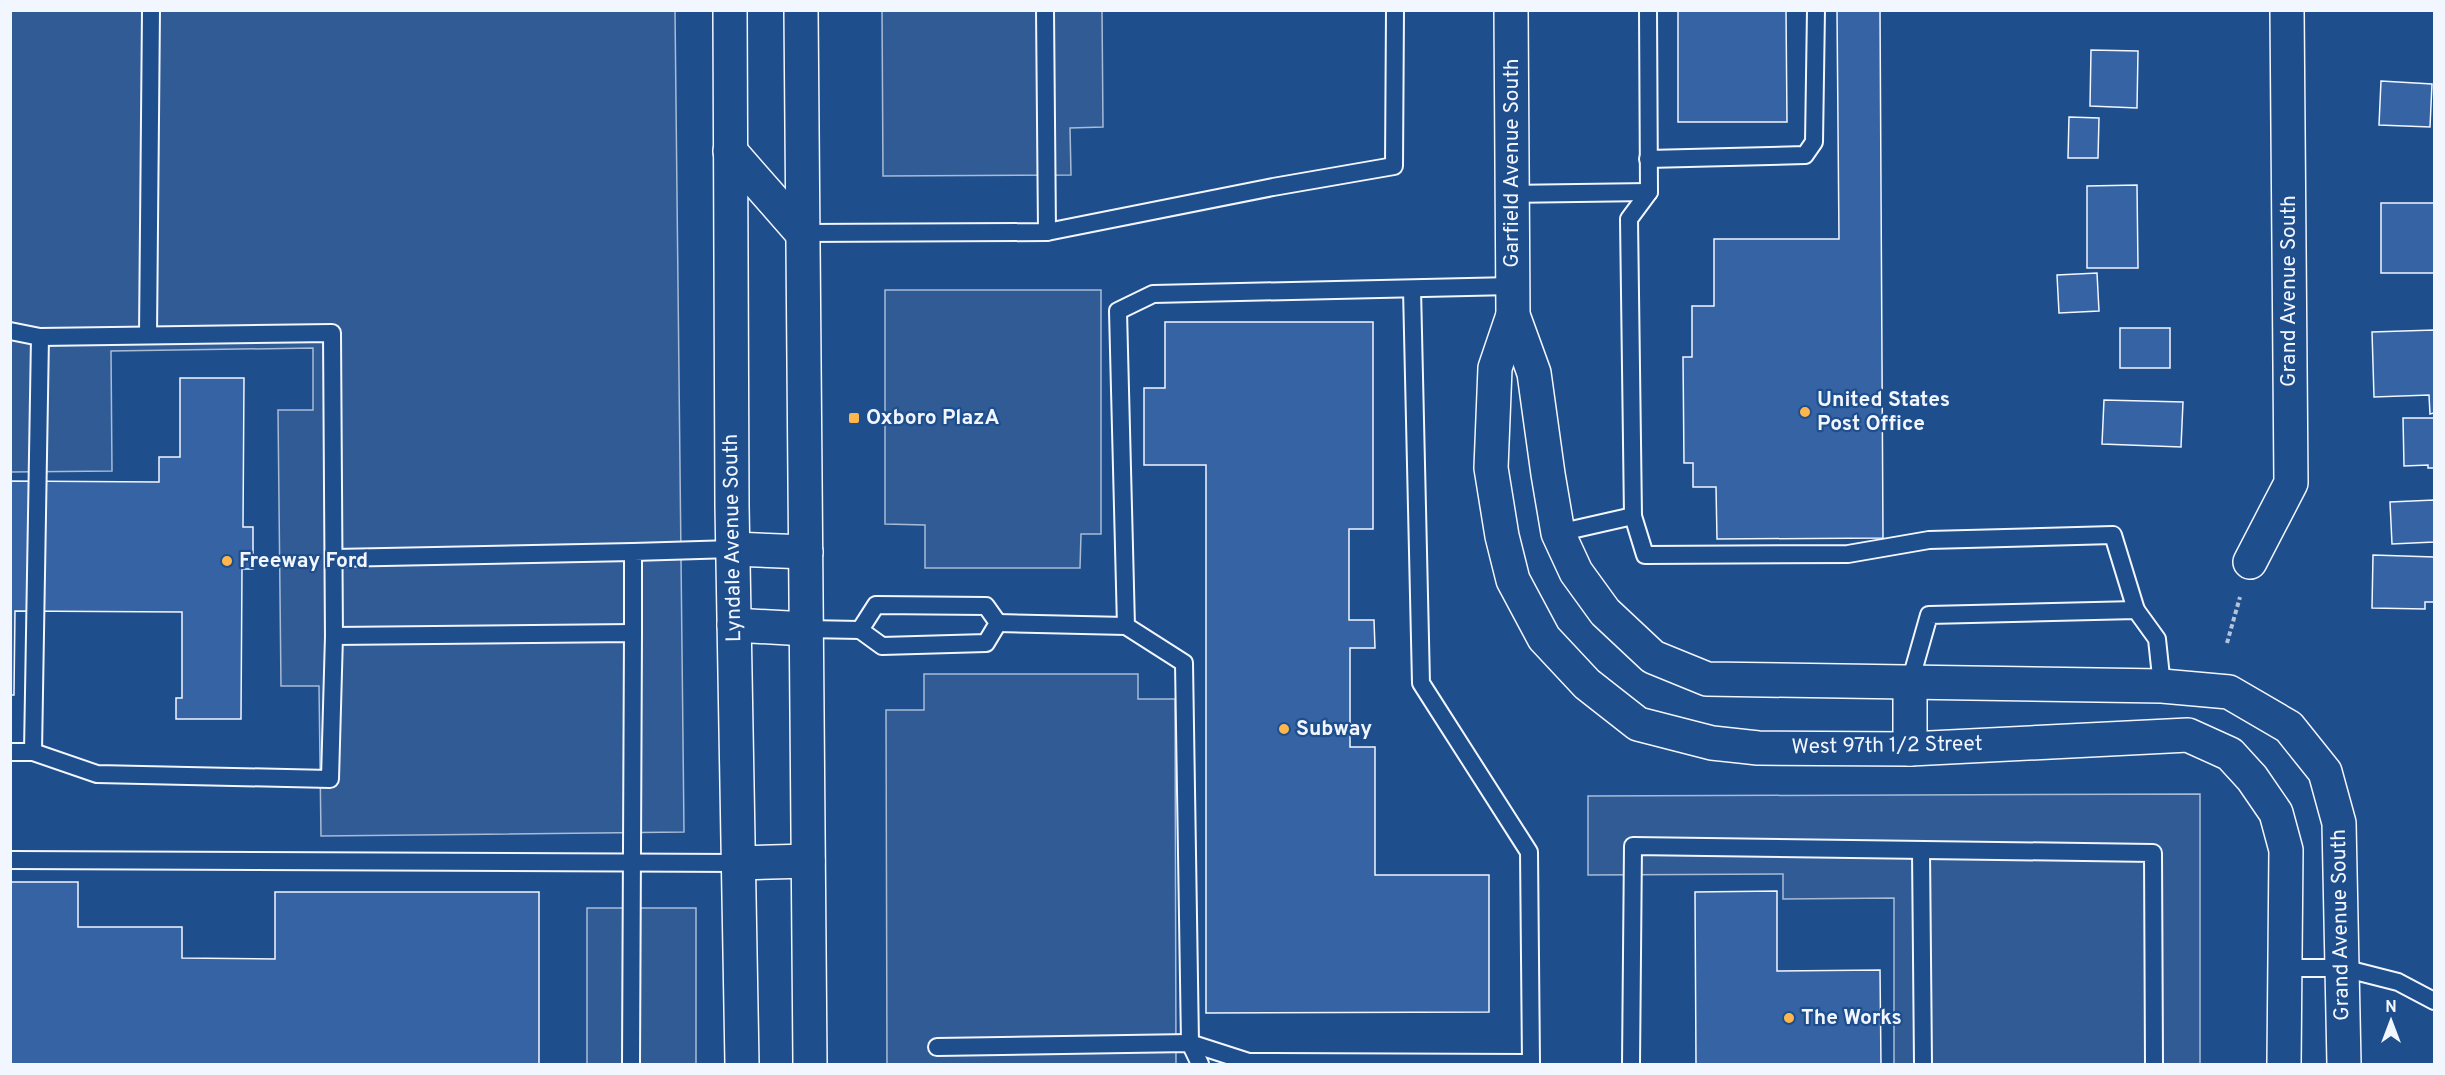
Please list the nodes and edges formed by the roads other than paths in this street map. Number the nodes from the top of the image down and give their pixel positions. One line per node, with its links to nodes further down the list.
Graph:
1 (151, 10): 19 (lane)
2 (730, 10): 10 (street, Lyndale Avenue South)
3 (801, 10): 15 (street)
4 (1046, 10): 14 (lane)
5 (1395, 10): 14 (lane)
6 (1511, 10): 13 (street, Garfield Avenue South)
7 (1648, 10): 11 (lane)
8 (1815, 10): 11 (lane)
9 (2287, 10): 27 (street, Grand Avenue South)
10 (730, 151): 15 (street); 23 (street, Lyndale Avenue South)
11 (1648, 159): 12 (lane)
12 (1649, 192): 13 (lane); 21 (lane)
13 (1512, 194): 17 (street, Garfield Avenue South)
14 (1047, 232): 15 (lane)
15 (802, 233): 25 (street)
16 (1412, 289): 17 (lane); 31 (lane); 53 (lane)
17 (1513, 301): 22 (street, Garfield Avenue South); 35 (street, Garfield Avenue South)
18 (10, 331): 20 (lane)
19 (148, 335): 20 (lane); 26 (lane)
20 (40, 337): 42 (lane)
21 (1633, 516): 22 (lane); 28 (lane)
22 (1558, 533): 37 (street, Garfield Avenue South)
23 (733, 549): 24 (lane); 25 (street); 30 (street, Lyndale Avenue South)
24 (633, 552): 26 (lane); 34 (lane)
25 (806, 552): 32 (street)
26 (334, 558): 36 (lane)
27 (2250, 562)
28 (2136, 610): 37 (lane); 38 (lane)
29 (998, 623): 31 (lane); 33 (lane); 33 (lane)
30 (734, 625): 32 (street); 47 (street, Lyndale Avenue South)
31 (1126, 626): 51 (lane)
32 (806, 629): 33 (lane); 45 (street)
33 (860, 630)
34 (633, 633): 36 (lane); 46 (lane)
35 (1544, 638): 40 (street, West 97th 1/2 Street)
36 (334, 640): 42 (lane)
37 (1910, 682): 38 (street); 40 (street)
38 (2162, 686): 39 (street); 49 (street, Grand Avenue South)
39 (2154, 735): 40 (street, West 97th 1/2 Street); 48 (street, West 97th 1/2 Street)
40 (1910, 749)
41 (10, 752): 42 (lane)
42 (33, 752)
43 (1921, 851): 58 (lane); 59 (lane); 60 (lane)
44 (10, 860): 46 (lane)
45 (808, 861): 47 (street); 56 (street)
46 (633, 862): 47 (lane); 54 (lane)
47 (738, 863): 55 (street, Lyndale Avenue South)
48 (2285, 968): 49 (lane); 61 (street)
49 (2343, 968): 50 (lane); 62 (street, Grand Avenue South)
50 (2434, 1001)
51 (1190, 1044): 52 (lane); 53 (lane); 57 (lane)
52 (937, 1047)
53 (1531, 1064)
54 (631, 1065)
55 (742, 1065)
56 (810, 1065)
57 (1200, 1065)
58 (1631, 1065)
59 (1923, 1065)
60 (2154, 1065)
61 (2284, 1065)
62 (2344, 1065)

